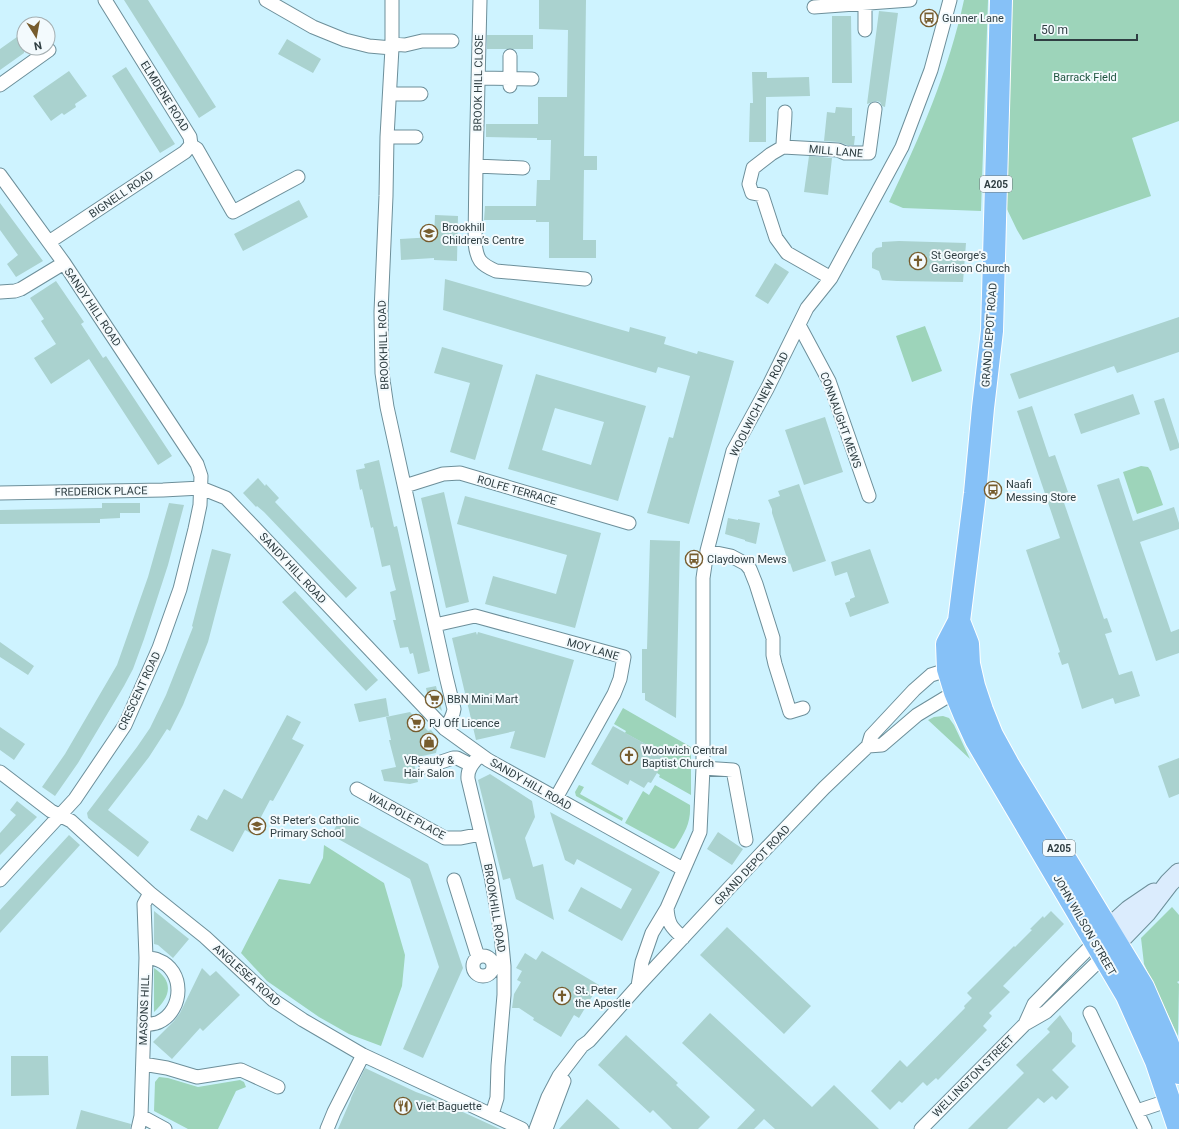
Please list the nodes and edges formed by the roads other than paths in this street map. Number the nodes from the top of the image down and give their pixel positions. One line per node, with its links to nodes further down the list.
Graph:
1 (105, 0): 25 (street, ELMDENE ROAD)
2 (266, 0): 12 (street)
3 (392, 0): 12 (street, BROOKHILL ROAD)
4 (480, 0): 15 (street, BROOK HILL CLOSE)
5 (910, 0): 8 (street)
6 (950, 0): 33 (street, WOOLWICH NEW ROAD)
7 (1001, 0): 43 (highway, GRAND DEPOT ROAD / A205)
8 (866, 4): 9 (street); 10 (street)
9 (814, 7)
10 (865, 30)
11 (452, 41): 12 (street)
12 (392, 46): 19 (street, BROOKHILL ROAD)
13 (41, 56): 18 (street)
14 (510, 56): 17 (street)
15 (478, 78): 17 (street); 27 (street, BROOK HILL CLOSE)
16 (532, 79): 17 (street)
17 (510, 82)
18 (0, 85)
19 (390, 94): 20 (street); 23 (street, BROOKHILL ROAD)
20 (421, 94)
21 (875, 109): 26 (street, MILL LANE)
22 (785, 112): 26 (street)
23 (387, 137): 24 (street); 37 (street, BROOKHILL ROAD)
24 (416, 137)
25 (191, 145): 30 (street, ELMDENE ROAD); 31 (street, BIGNELL ROAD)
26 (783, 147): 33 (street)
27 (476, 166): 28 (street); 34 (street, BROOK HILL CLOSE)
28 (523, 168)
29 (0, 175): 31 (street, SANDY HILL ROAD)
30 (298, 177)
31 (49, 242): 32 (street, SANDY HILL ROAD)
32 (64, 263): 35 (street); 38 (street, SANDY HILL ROAD)
33 (830, 278): 36 (street, WOOLWICH NEW ROAD)
34 (585, 280)
35 (0, 292)
36 (799, 325): 40 (street, CONNAUGHT MEWS); 42 (street, WOOLWICH NEW ROAD)
37 (405, 486): 41 (street, ROLFE TERRACE); 44 (street, BROOKHILL ROAD)
38 (201, 488): 39 (street, FREDERICK PLACE); 49 (street, SANDY HILL ROAD); 57 (street, CRESCENT ROAD)
39 (0, 492)
40 (869, 496)
41 (629, 523)
42 (707, 551): 48 (street); 53 (street, WOOLWICH NEW ROAD)
43 (959, 621): 45 (highway, GRAND DEPOT ROAD / A205); 46 (highway, GRAND DEPOT ROAD / A205)
44 (435, 625): 49 (street, BROOKHILL ROAD); 56 (street, MOY LANE)
45 (969, 664): 46 (street, GRAND DEPOT ROAD); 47 (highway, GRAND DEPOT ROAD / A205)
46 (948, 669): 47 (highway, JOHN WILSON STREET / A205); 50 (street, GRAND DEPOT ROAD)
47 (965, 689): 50 (street); 67 (highway, JOHN WILSON STREET / A205)
48 (803, 708)
49 (444, 729): 51 (street, SANDY HILL ROAD)
50 (868, 746): 66 (street, GRAND DEPOT ROAD)
51 (475, 760): 52 (street); 56 (street, SANDY HILL ROAD); 58 (street, BROOKHILL ROAD)
52 (426, 767)
53 (703, 768): 59 (street); 60 (street, WOOLWICH NEW ROAD)
54 (0, 772): 57 (street, ANGLESEA ROAD)
55 (357, 789): 58 (street, WALPOLE PLACE)
56 (556, 798): 60 (street, SANDY HILL ROAD)
57 (60, 816): 62 (street, CRESCENT ROAD); 64 (street, ANGLESEA ROAD)
58 (481, 834): 69 (street, BROOKHILL ROAD)
59 (746, 840)
60 (683, 869): 65 (street, WOOLWICH NEW ROAD)
61 (1174, 878): 67 (main road, WELLINGTON STREET)
62 (0, 880)
63 (454, 880): 69 (street)
64 (150, 893): 68 (street, MASONS HILL); 74 (street, ANGLESEA ROAD)
65 (667, 908): 66 (street); 70 (street, WOOLWICH NEW ROAD)
66 (683, 938): 70 (street, GRAND DEPOT ROAD)
67 (1106, 943): 76 (highway, JOHN WILSON STREET / A205); 78 (highway, JOHN WILSON STREET / A205); 88 (street, WELLINGTON STREET)
68 (146, 958): 72 (street, MASONS HILL); 72 (street)
69 (498, 966): 80 (street, BROOKHILL ROAD)
70 (638, 986): 73 (street)
71 (1090, 1013): 79 (street)
72 (144, 1025): 75 (street, MASONS HILL)
73 (589, 1041): 86 (street); 87 (street)
74 (363, 1055): 80 (street, ANGLESEA ROAD); 84 (street)
75 (143, 1064): 77 (street); 81 (street, MASONS HILL)
76 (1179, 1073)
77 (278, 1087)
78 (1170, 1100): 79 (street); 90 (highway, JOHN WILSON STREET / A205)
79 (1137, 1111): 89 (street)
80 (492, 1114): 85 (street, ANGLESEA ROAD)
81 (141, 1116): 82 (street, MASONS HILL); 83 (street)
82 (138, 1129)
83 (165, 1129)
84 (327, 1129)
85 (522, 1129)
86 (536, 1129)
87 (546, 1129)
88 (921, 1129)
89 (1145, 1129)
90 (1179, 1129)

